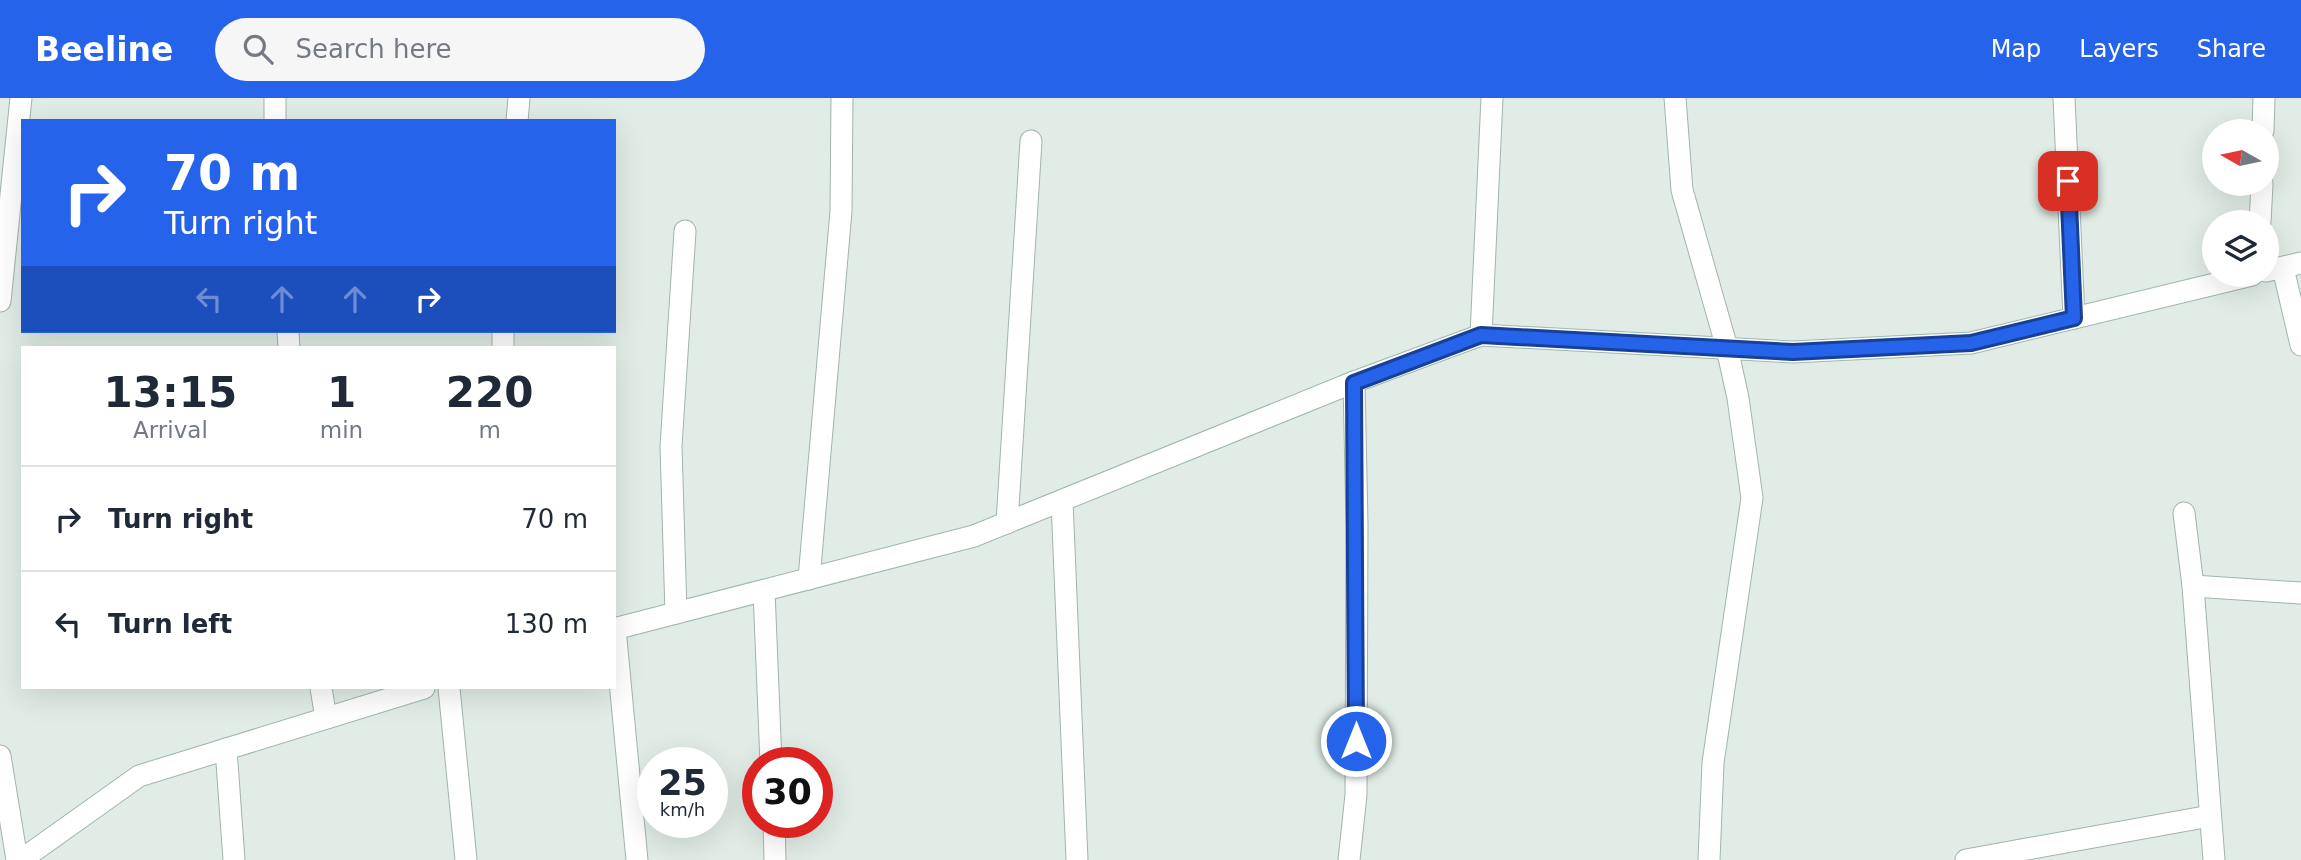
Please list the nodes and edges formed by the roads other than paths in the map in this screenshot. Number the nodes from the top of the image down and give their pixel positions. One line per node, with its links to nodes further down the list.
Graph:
1 (21, 98): 16 (street)
2 (275, 98): 9 (street)
3 (519, 98): 10 (street)
4 (842, 98): 25 (street)
5 (1492, 98): 18 (street)
6 (1675, 98): 20 (street)
7 (2064, 98): 17 (street)
8 (2264, 98): 11 (street)
9 (275, 119)
10 (517, 119)
11 (2263, 119)
12 (1031, 141): 24 (street)
13 (685, 231): 29 (street)
14 (2283, 267): 19 (street)
15 (2202, 287): 17 (street)
16 (0, 302)
17 (2074, 318): 20 (street)
18 (1481, 335): 20 (street); 21 (street)
19 (2301, 345)
20 (1727, 348): 48 (street)
21 (1354, 383): 22 (street); 47 (street)
22 (1062, 501): 24 (street); 46 (street)
23 (2184, 513): 26 (street)
24 (1007, 523): 25 (street)
25 (809, 579): 27 (street)
26 (2193, 586): 28 (street); 39 (street)
27 (764, 591): 29 (street); 36 (street)
28 (2301, 593)
29 (676, 613): 30 (street)
30 (616, 628)
31 (616, 649): 44 (street)
32 (321, 689): 35 (street)
33 (421, 689): 35 (street)
34 (449, 689): 43 (street)
35 (326, 718): 37 (street)
36 (770, 747)
37 (226, 749): 41 (street); 42 (street)
38 (0, 756): 41 (street)
39 (2210, 816): 49 (street); 50 (street)
40 (774, 838): 45 (street)
41 (19, 860)
42 (234, 860)
43 (466, 860)
44 (637, 860)
45 (775, 860)
46 (1077, 860)
47 (1349, 860)
48 (1709, 860)
49 (1966, 860)
50 (2214, 860)

